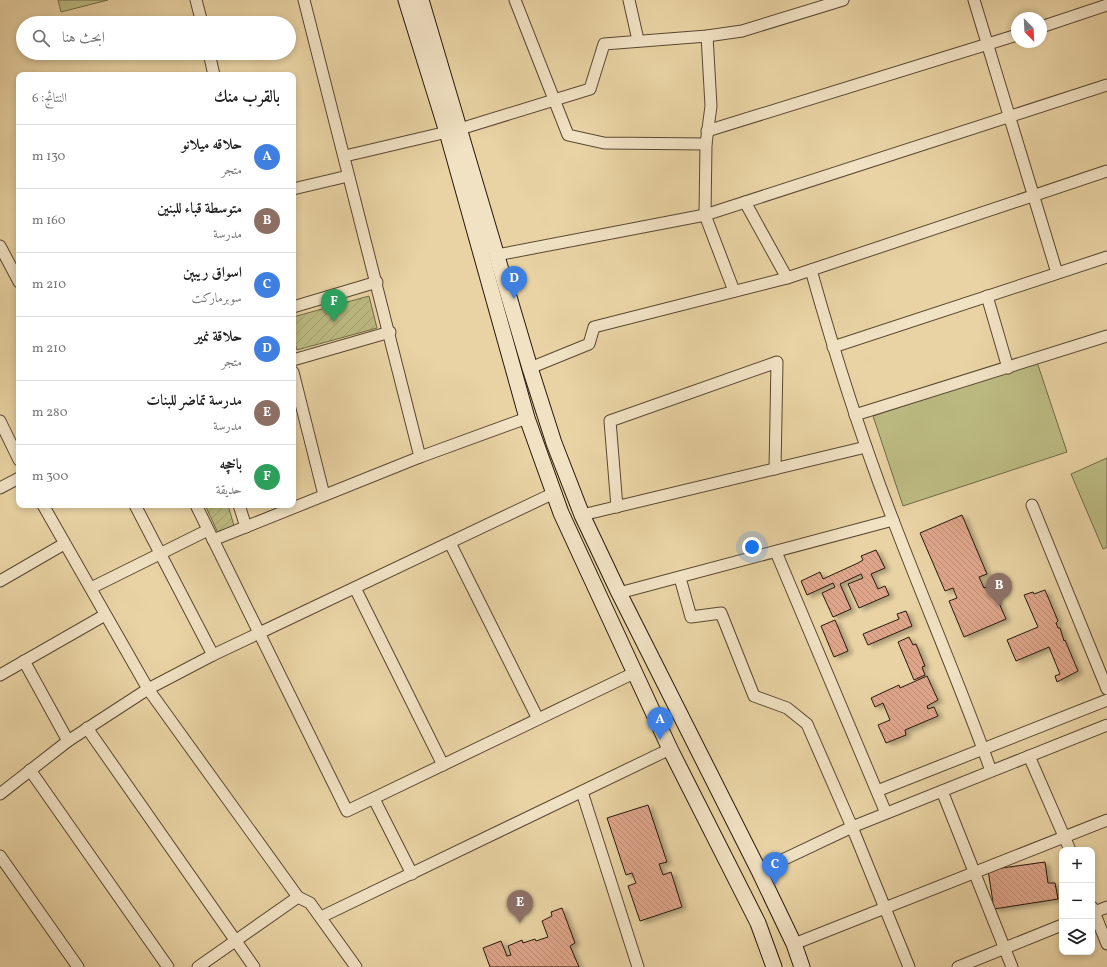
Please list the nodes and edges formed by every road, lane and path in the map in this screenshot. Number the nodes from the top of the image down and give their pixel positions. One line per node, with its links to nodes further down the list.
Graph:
1 (196, 0): 10 (street)
2 (304, 0): 24 (street)
3 (406, 0): 21 (main road)
4 (421, 0): 21 (main road)
5 (515, 0): 19 (street)
6 (629, 0): 14 (street)
7 (843, 0): 12 (street)
8 (974, 0): 15 (street)
9 (1107, 5): 11 (street)
10 (200, 16)
11 (1047, 25)
12 (707, 36): 14 (street); 22 (street)
13 (1011, 37): 15 (street)
14 (638, 40): 19 (street)
15 (987, 45): 20 (street); 22 (street)
16 (211, 60): 17 (street)
17 (213, 72)
18 (1107, 85): 20 (street)
19 (554, 101): 21 (street); 23 (street)
20 (1009, 116): 28 (street); 29 (street)
21 (453, 130): 24 (street); 32 (main road); 50 (main road)
22 (707, 131): 23 (street)
23 (706, 144): 30 (street)
24 (344, 156): 26 (street)
25 (1107, 171): 28 (street)
26 (348, 176): 27 (street); 38 (street)
27 (296, 188)
28 (1033, 196): 34 (street); 35 (street)
29 (745, 202): 30 (street); 37 (street)
30 (705, 215): 32 (street); 39 (street)
31 (0, 246): 36 (street)
32 (497, 255): 46 (main road)
33 (1107, 258): 35 (street)
34 (811, 270): 37 (street); 44 (street)
35 (1057, 273): 40 (street)
36 (16, 276)
37 (788, 278): 39 (street)
38 (377, 282): 41 (street); 42 (street)
39 (734, 291): 46 (street)
40 (987, 296): 44 (street); 47 (street)
41 (296, 306)
42 (390, 332): 45 (street); 54 (street)
43 (1107, 336): 47 (street)
44 (833, 347): 49 (street)
45 (296, 359)
46 (530, 368): 68 (main road)
47 (1008, 368): 49 (street)
48 (296, 384): 59 (street)
49 (855, 415): 52 (street)
50 (527, 418): 54 (street); 58 (main road)
51 (0, 421): 53 (street)
52 (866, 447): 55 (street); 69 (street)
53 (16, 454)
54 (420, 456): 59 (street)
55 (775, 469): 62 (street); 62 (street)
56 (16, 480): 57 (street)
57 (0, 488)
58 (554, 493): 72 (street); 85 (main road)
59 (324, 495): 61 (street)
60 (1032, 505): 88 (street)
61 (296, 506)
62 (617, 507): 68 (street)
63 (45, 508): 73 (street)
64 (137, 508): 75 (street)
65 (198, 508): 71 (street)
66 (240, 508): 70 (street)
67 (292, 508): 70 (street)
68 (582, 515): 80 (main road)
69 (893, 520): 74 (street); 95 (street)
70 (246, 527): 71 (street)
71 (211, 535): 75 (street); 82 (street)
72 (450, 543): 79 (street); 90 (street)
73 (64, 544): 77 (street); 78 (street)
74 (776, 552): 76 (street); 101 (street)
75 (160, 553): 78 (street); 83 (street)
76 (680, 578): 80 (street); 107 (street)
77 (0, 581)
78 (90, 588): 81 (street)
79 (355, 588): 82 (street); 97 (street)
80 (619, 594): 111 (main road)
81 (105, 615): 84 (street); 87 (street)
82 (260, 633): 83 (street); 104 (street)
83 (213, 655): 87 (street)
84 (24, 662): 86 (street); 93 (street)
85 (634, 673): 90 (street); 94 (main road)
86 (0, 675)
87 (148, 689): 92 (street); 114 (street)
88 (1107, 689)
89 (1107, 700): 95 (street)
90 (538, 719): 97 (street)
91 (1107, 725): 96 (street)
92 (87, 728): 93 (street); 121 (street)
93 (68, 741): 98 (street)
94 (670, 749): 102 (street); 131 (main road)
95 (983, 749): 99 (street); 101 (street)
96 (1030, 756): 99 (street); 108 (street)
97 (443, 765): 104 (street)
98 (30, 770): 103 (street); 126 (street)
99 (991, 771): 100 (street)
100 (942, 790): 105 (street); 112 (street)
101 (877, 791): 105 (street)
102 (582, 792): 113 (street); 130 (street)
103 (0, 794)
104 (374, 798): 113 (street)
105 (886, 813): 107 (street)
106 (1107, 820): 108 (street)
107 (852, 827): 111 (street); 116 (street)
108 (1065, 838): 109 (street); 112 (street)
109 (1069, 847)
110 (0, 856): 125 (street)
111 (759, 871): 122 (main road)
112 (975, 872): 116 (street); 124 (street)
113 (412, 874): 119 (street)
114 (298, 897): 119 (street); 121 (street)
115 (1107, 907): 117 (street)
116 (885, 908): 122 (street); 133 (street)
117 (1095, 910)
118 (1095, 916): 123 (street)
119 (321, 918): 129 (street)
120 (1059, 926): 124 (street)
121 (235, 940): 127 (street); 128 (street)
122 (794, 944): 132 (main road)
123 (1107, 944)
124 (1004, 949): 134 (street); 135 (street)
125 (78, 967)
126 (168, 967)
127 (198, 967)
128 (254, 967)
129 (356, 967)
130 (638, 967)
131 (774, 967)
132 (802, 967)
133 (909, 967)
134 (958, 967)
135 (1012, 967)

